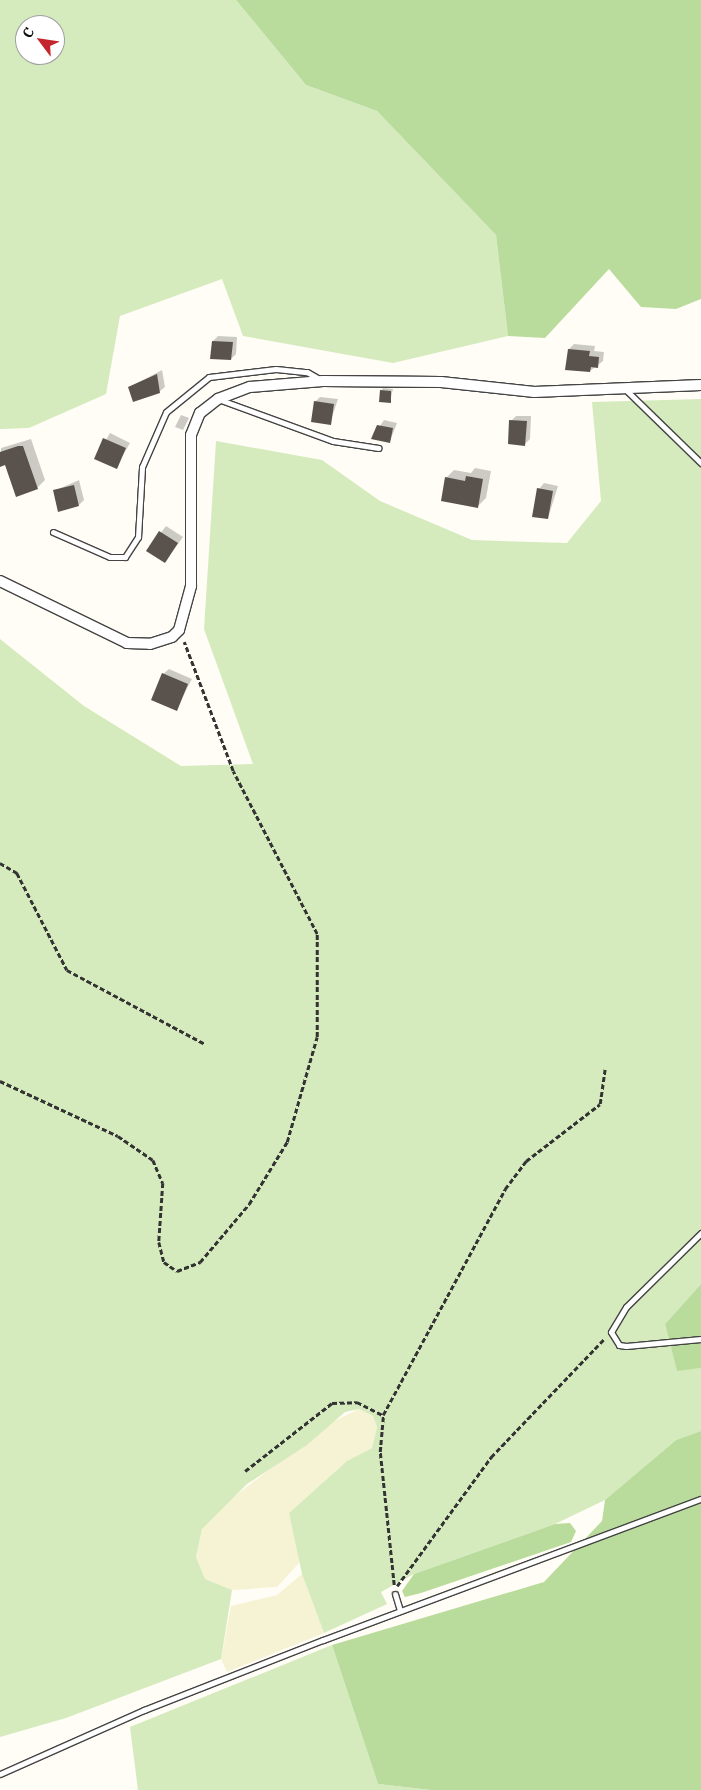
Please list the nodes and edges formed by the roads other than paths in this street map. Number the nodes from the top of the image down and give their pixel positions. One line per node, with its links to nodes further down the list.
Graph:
1 (323, 381): 3 (street); 4 (street); 7 (lane)
2 (701, 385): 3 (street)
3 (626, 390): 6 (lane)
4 (218, 399): 5 (lane); 8 (street)
5 (378, 448)
6 (701, 463)
7 (53, 532)
8 (0, 581)
9 (701, 1233): 10 (lane)
10 (701, 1339)
11 (701, 1499): 13 (lane)
12 (395, 1594): 13 (lane)
13 (400, 1610): 14 (lane)
14 (0, 1774)

